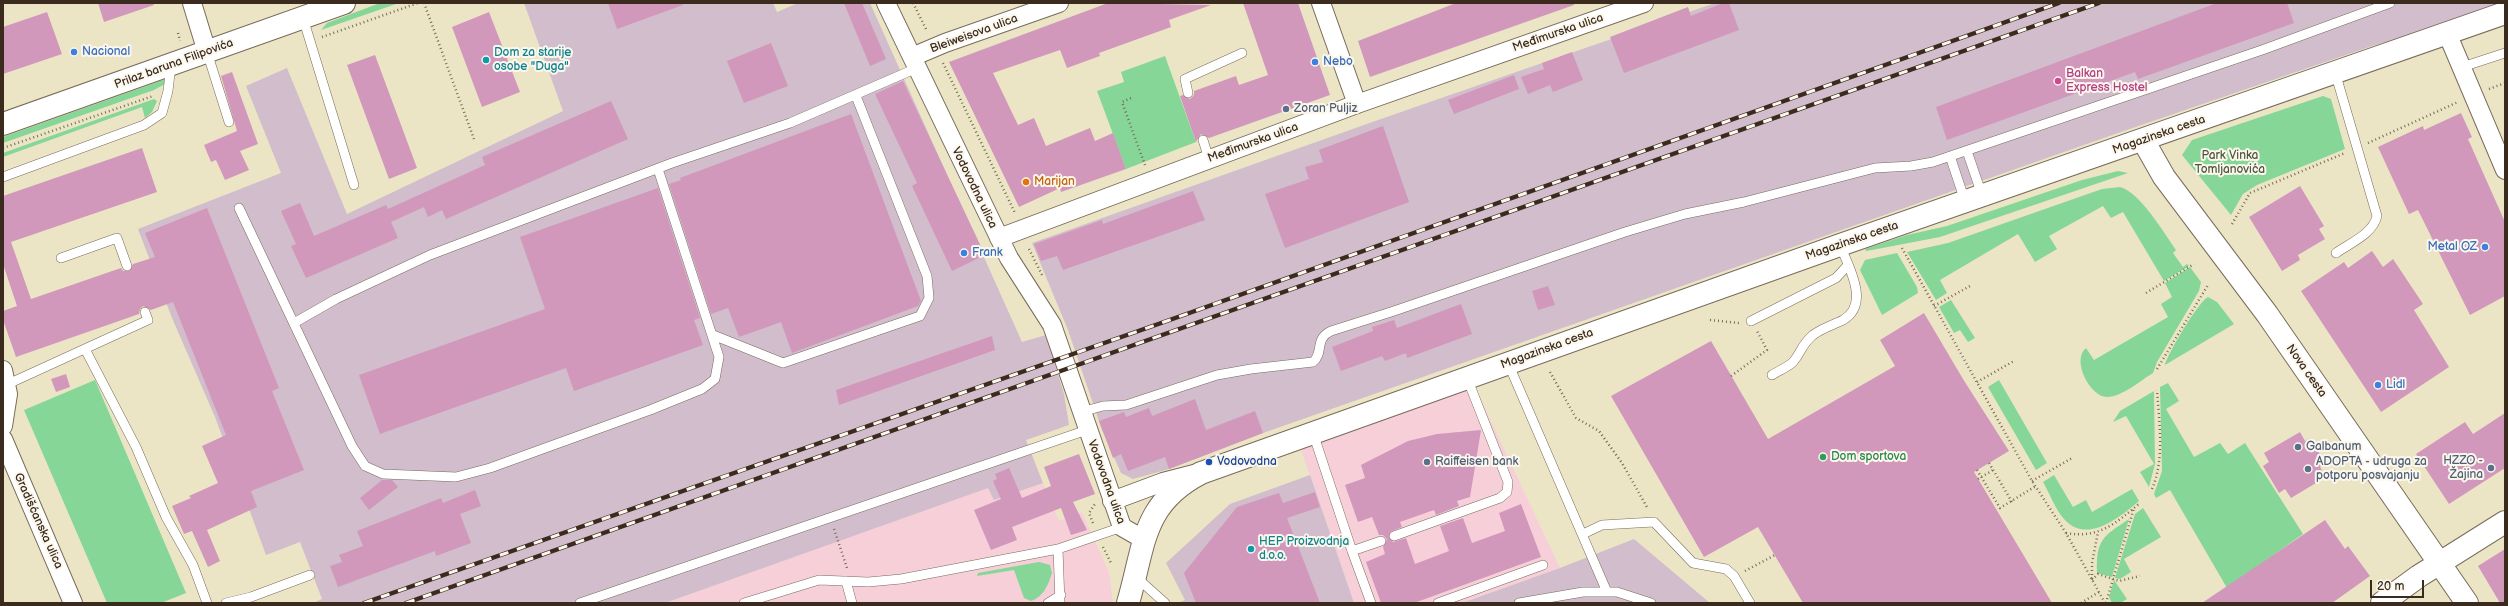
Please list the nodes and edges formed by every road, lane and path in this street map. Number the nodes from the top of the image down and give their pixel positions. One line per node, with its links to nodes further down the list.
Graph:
1 (192, 3): 16 (street)
2 (344, 3): 12 (street, Prilaz baruna Filipovića)
3 (418, 3): 15 (path)
4 (424, 3): 34 (path)
5 (886, 3): 20 (street, Vodovodna ulica)
6 (913, 3): 14 (path)
7 (1059, 3): 20 (street, Bleiweisova ulica)
8 (1321, 3): 31 (street)
9 (1644, 3): 31 (street, Međimurska ulica)
10 (2390, 3): 39 (lane)
11 (2505, 13): 13 (street, Magazinska cesta)
12 (303, 18): 16 (street, Prilaz baruna Filipovića); 47 (lane)
13 (2447, 33): 22 (street); 23 (street, Magazinska cesta)
14 (928, 34)
15 (318, 39)
16 (207, 52): 21 (street, Prilaz baruna Filipovića); 32 (lane)
17 (1242, 53): 26 (lane)
18 (2505, 53): 22 (lane)
19 (942, 61): 50 (path)
20 (914, 63): 28 (lane); 52 (street, Vodovodna ulica)
21 (171, 65): 33 (street, Prilaz baruna Filipovića); 46 (lane)
22 (2462, 67): 45 (street)
23 (2335, 72): 36 (street, Magazinska cesta); 55 (lane)
24 (2505, 83): 25 (path)
25 (2483, 92)
26 (1188, 93)
27 (160, 94): 38 (path)
28 (856, 96): 44 (lane); 68 (lane)
29 (1131, 98): 43 (path)
30 (2462, 101): 37 (path)
31 (1357, 104): 42 (street, Međimurska ulica)
32 (229, 122)
33 (3, 124)
34 (474, 139)
35 (1203, 140): 42 (lane)
36 (2143, 140): 48 (street, Magazinska cesta); 115 (street, Nova cesta)
37 (2366, 144)
38 (3, 148)
39 (1967, 151): 41 (lane); 48 (lane)
40 (2350, 151): 51 (path)
41 (1950, 156): 48 (lane); 81 (lane)
42 (1210, 159): 52 (street, Međimurska ulica)
43 (1146, 167)
44 (658, 169): 67 (lane); 68 (lane)
45 (2505, 170)
46 (3, 177)
47 (354, 185)
48 (1974, 198): 53 (street, Magazinska cesta)
49 (239, 208): 67 (lane)
50 (1021, 215)
51 (2232, 224)
52 (999, 238): 81 (street, Vodovodna ulica)
53 (1840, 245): 58 (lane); 72 (street, Magazinska cesta)
54 (1902, 248): 63 (path)
55 (2336, 253)
56 (61, 258): 59 (lane)
57 (2194, 264): 62 (path)
58 (1848, 265): 66 (lane); 75 (lane)
59 (127, 266)
60 (2208, 285): 73 (path)
61 (1970, 286): 63 (path)
62 (2146, 293)
63 (1934, 306): 79 (path)
64 (145, 312): 70 (lane)
65 (1710, 320): 66 (path)
66 (1749, 322)
67 (294, 323): 68 (lane)
68 (713, 335)
69 (1763, 343): 76 (path)
70 (85, 349): 77 (lane); 128 (lane)
71 (2014, 361): 79 (path)
72 (1508, 363): 78 (street, Magazinska cesta); 105 (lane)
73 (2157, 369)
74 (1550, 372): 100 (path)
75 (1772, 375)
76 (1731, 376)
77 (5, 377): 82 (street)
78 (1467, 378): 84 (street, Magazinska cesta); 106 (lane)
79 (1977, 382): 92 (path)
80 (2157, 390): 94 (path)
81 (1081, 412): 83 (street, Vodovodna ulica)
82 (3, 426)
83 (1087, 430): 95 (street, Vodovodna ulica); 99 (lane)
84 (1312, 432): 90 (street, Magazinska cesta); 110 (lane)
85 (3, 439): 127 (street, Gradišćanska ulica)
86 (2072, 458): 92 (path)
87 (1989, 463): 89 (path)
88 (1977, 470): 96 (path)
89 (1994, 470): 91 (path); 96 (path)
90 (1201, 472): 95 (street, Magazinska cesta); 107 (street, Magazinska cesta)
91 (1978, 479)
92 (2032, 480): 93 (path)
93 (2036, 486): 96 (path); 104 (path)
94 (2152, 489)
95 (1112, 501): 102 (street, Vodovodna ulica)
96 (2012, 502)
97 (2140, 503): 98 (path)
98 (2134, 508): 103 (path); 121 (path)
99 (829, 518): 111 (path); 130 (lane)
100 (1654, 522): 105 (lane); 140 (lane)
101 (2505, 522): 115 (street)
102 (1122, 527): 107 (street, Vodovodna ulica); 109 (lane)
103 (2098, 532): 104 (path); 122 (path)
104 (2066, 533): 122 (path)
105 (1582, 534): 124 (lane)
106 (1394, 536)
107 (1142, 539): 119 (street, Magazinska cesta)
108 (1381, 541): 110 (lane)
109 (1058, 549): 123 (lane); 126 (lane)
110 (1352, 551): 136 (lane)
111 (842, 554)
112 (1775, 555): 117 (path)
113 (1107, 556): 114 (path)
114 (1111, 563)
115 (2440, 564): 143 (street); 144 (street, Nova cesta)
116 (1543, 565): 137 (lane)
117 (1754, 566)
118 (310, 575): 129 (lane)
119 (1136, 576): 134 (street, Magazinska cesta); 135 (lane)
120 (2140, 576): 121 (path)
121 (2113, 579): 122 (path); 142 (path)
122 (2092, 580): 125 (path)
123 (846, 581): 131 (lane); 132 (lane)
124 (1607, 592): 138 (lane); 139 (lane)
125 (2099, 592): 141 (path); 142 (path)
126 (1061, 599): 133 (lane)
127 (73, 603)
128 (207, 603)
129 (226, 603)
130 (580, 603)
131 (744, 603)
132 (852, 603)
133 (1048, 603)
134 (1128, 603)
135 (1165, 603)
136 (1371, 603)
137 (1438, 603)
138 (1519, 603)
139 (1651, 603)
140 (1750, 603)
141 (2081, 603)
142 (2106, 603)
143 (2382, 603)
144 (2467, 603)

